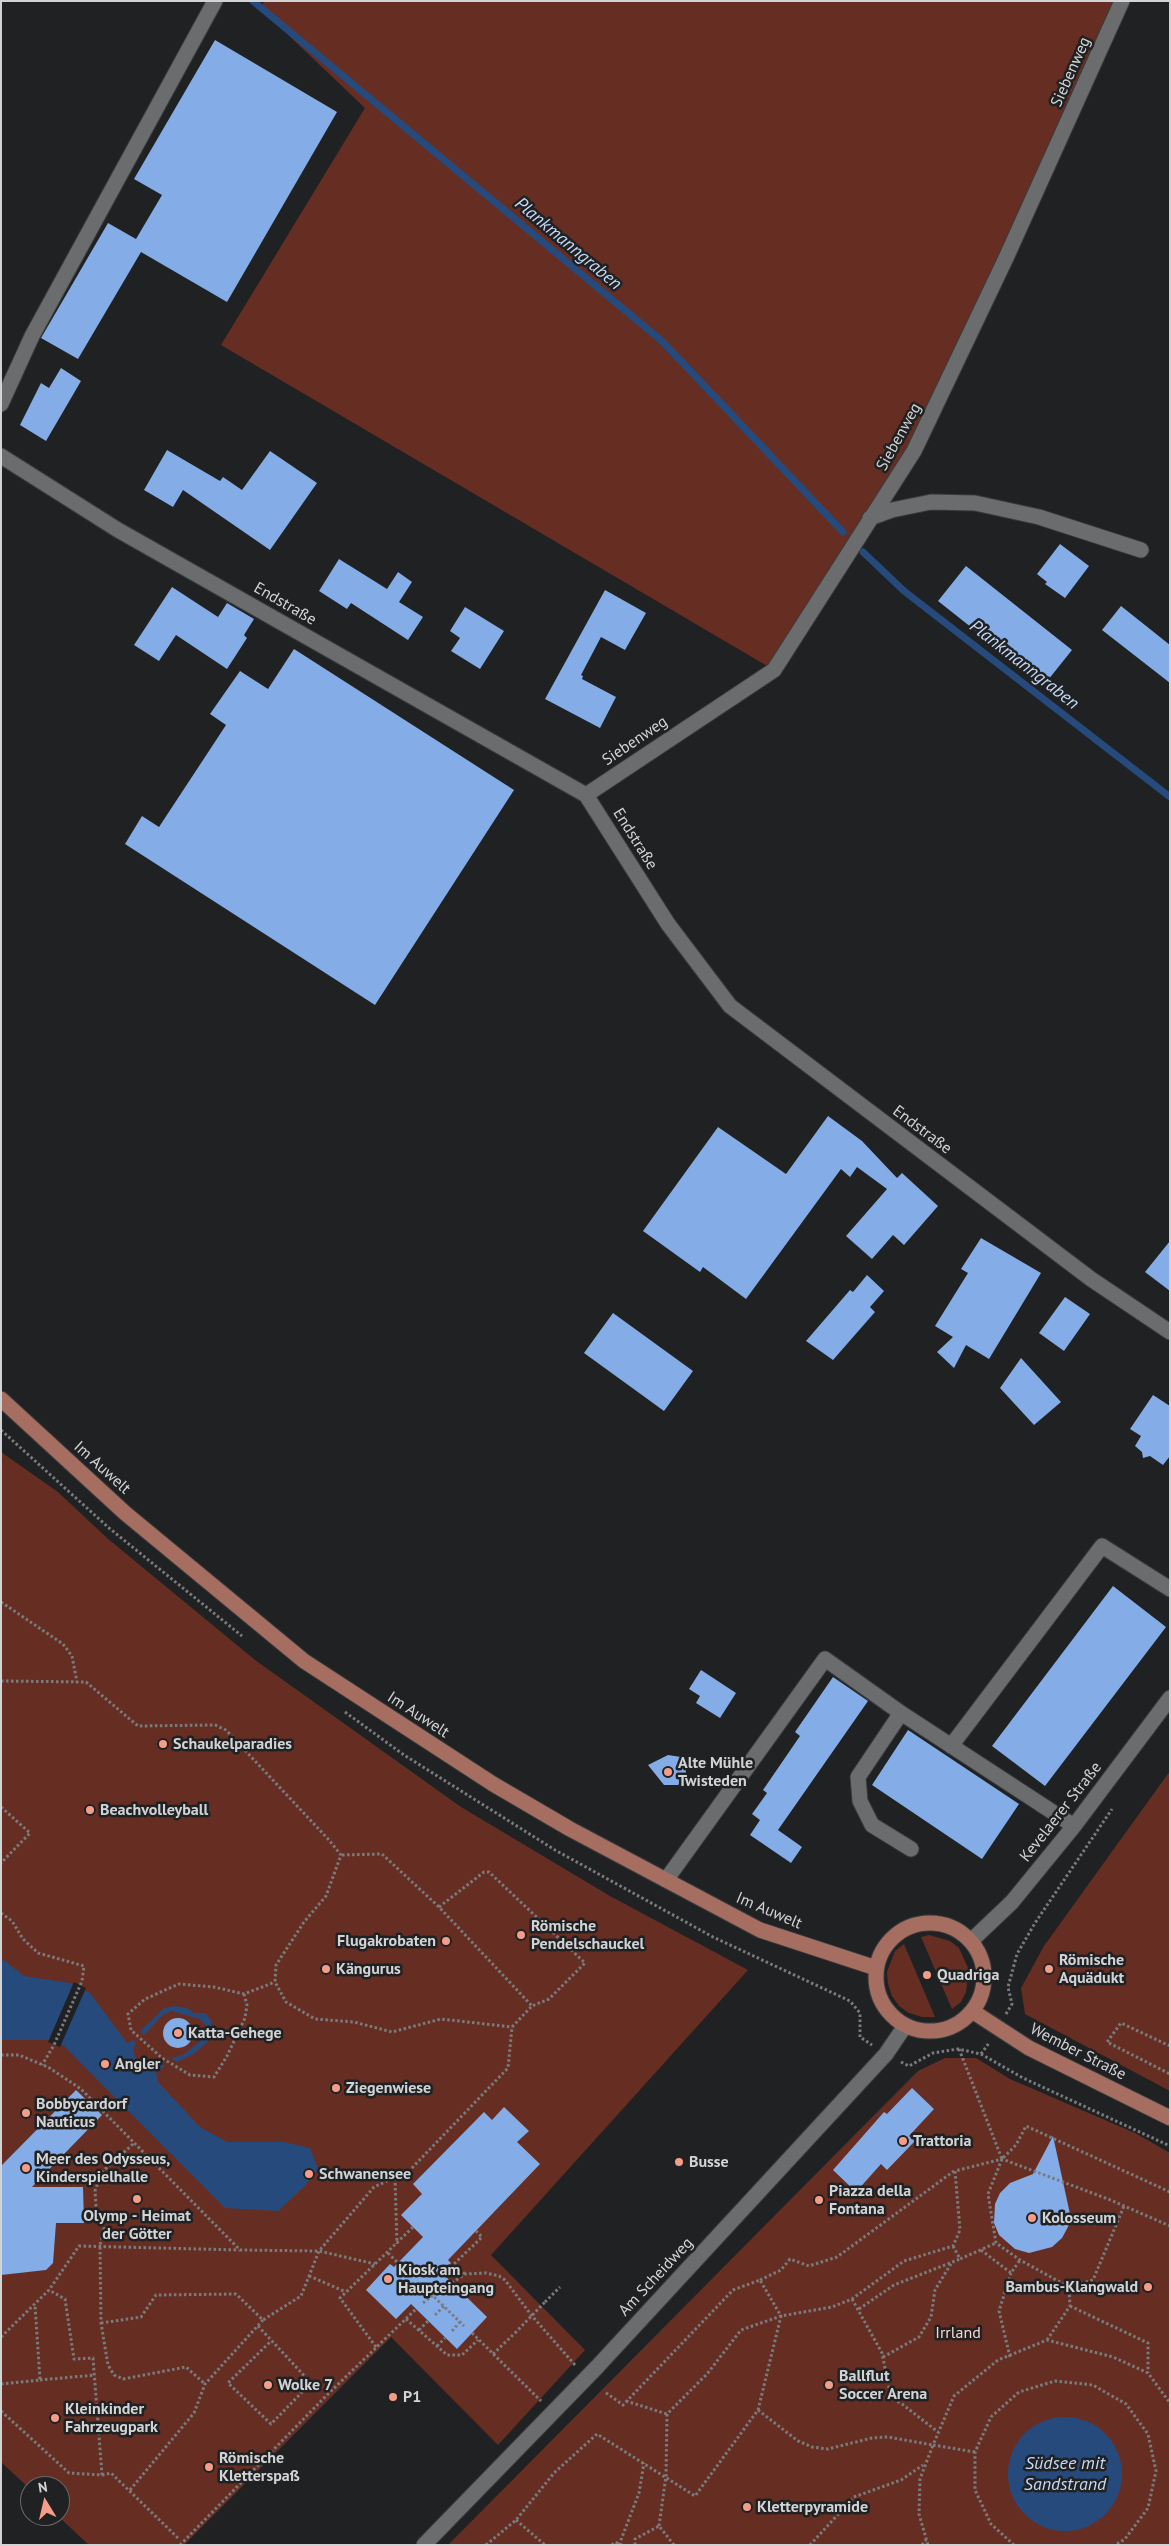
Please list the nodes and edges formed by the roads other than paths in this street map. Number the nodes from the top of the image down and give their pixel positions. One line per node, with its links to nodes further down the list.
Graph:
1 (215, 1): 3 (street)
2 (1122, 1): 5 (street, Siebenweg)
3 (1, 404)
4 (1, 456): 7 (street, Endstraße)
5 (870, 518): 6 (street); 7 (street, Siebenweg)
6 (1141, 550)
7 (586, 795): 8 (street, Endstraße)
8 (1170, 1332)
9 (1, 1399): 16 (main road, Im Auwelt)
10 (1170, 1589): 13 (street)
11 (1170, 1698): 14 (street, Kevelaerer Straße)
12 (901, 1713): 13 (street); 15 (street); 16 (street)
13 (952, 1746): 14 (street)
14 (1074, 1826): 17 (street, Kevelaerer Straße)
15 (911, 1849)
16 (666, 1880): 18 (main road, Im Auwelt)
17 (972, 1940): 18 (main road); 19 (main road)
18 (876, 1968): 20 (main road)
19 (972, 2012): 20 (main road); 21 (main road, Wember Straße)
20 (905, 2026): 22 (street, Am Scheidweg)
21 (1170, 2118)
22 (424, 2545)

